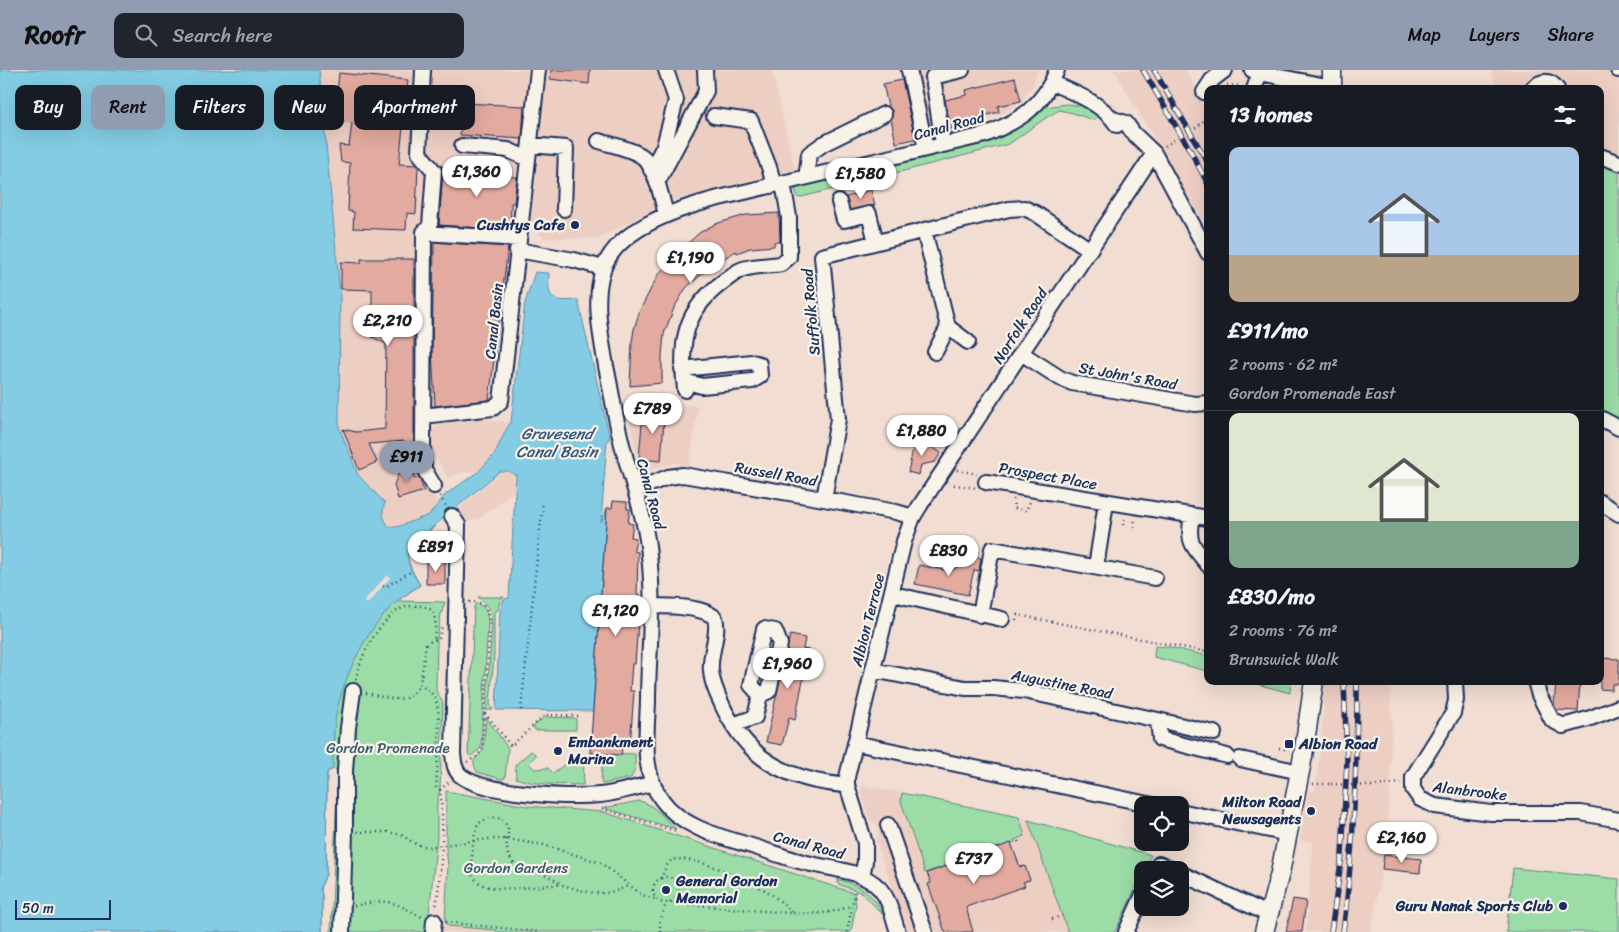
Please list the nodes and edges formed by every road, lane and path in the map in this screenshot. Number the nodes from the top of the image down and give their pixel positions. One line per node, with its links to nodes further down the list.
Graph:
1 (423, 70): 34 (street)
2 (538, 70): 23 (street, Canal Basin)
3 (666, 70): 27 (street)
4 (704, 70): 27 (street)
5 (909, 70): 22 (street)
6 (962, 70): 20 (street)
7 (1225, 70): 12 (street)
8 (1256, 72): 11 (street); 13 (street)
9 (1054, 76): 20 (street, Canal Road); 24 (street)
10 (1540, 80): 14 (street)
11 (1332, 82)
12 (1209, 85)
13 (1254, 85)
14 (1554, 85)
15 (884, 114): 28 (street)
16 (714, 116): 29 (street)
17 (1204, 119): 18 (path)
18 (1195, 128)
19 (599, 141): 27 (street)
20 (943, 145): 22 (street, Canal Road)
21 (462, 146): 23 (street)
22 (926, 149): 28 (street, Canal Road)
23 (529, 152): 31 (street); 36 (street, Canal Basin)
24 (1154, 153): 37 (street); 38 (street, Norfolk Road)
25 (1604, 157): 26 (street)
26 (1619, 163)
27 (654, 176): 32 (street)
28 (808, 176): 29 (street, Canal Road)
29 (778, 184): 32 (street, Canal Road); 44 (street)
30 (839, 202): 35 (street)
31 (564, 210)
32 (666, 215): 39 (street, Canal Road)
33 (924, 230): 35 (street, Suffolk Road); 38 (street, Suffolk Road); 40 (street)
34 (424, 233): 36 (street); 46 (street)
35 (876, 242): 52 (street, Suffolk Road)
36 (518, 245): 39 (street); 46 (street, Canal Basin)
37 (1204, 246)
38 (1089, 249): 43 (street, Norfolk Road)
39 (603, 268): 51 (street, Canal Road)
40 (948, 327): 41 (street); 42 (street)
41 (968, 342)
42 (935, 352)
43 (1021, 353): 45 (street, St John's Road); 59 (street, Norfolk Road)
44 (684, 380)
45 (1204, 403)
46 (423, 416): 50 (street)
47 (1604, 420): 48 (street)
48 (1619, 428)
49 (986, 482): 54 (street, Prospect Place)
50 (434, 486): 58 (path)
51 (635, 490): 52 (street, Russell Road); 69 (street, Canal Road)
52 (824, 499): 59 (street, Russell Road)
53 (543, 501): 80 (path)
54 (1106, 502): 57 (street, Prospect Place); 62 (street, Prospect Place)
55 (1604, 505): 56 (street)
56 (1619, 514)
57 (1192, 515): 60 (street, Prospect Place); 61 (street)
58 (452, 516): 68 (street)
59 (913, 517): 66 (street, Albion Terrace)
60 (1204, 517)
61 (1204, 560)
62 (1096, 567): 64 (street); 70 (street)
63 (412, 571): 65 (path)
64 (1155, 578)
65 (383, 586)
66 (892, 594): 70 (street); 72 (street, Albion Terrace)
67 (992, 598): 70 (street)
68 (455, 602): 81 (path); 89 (street)
69 (652, 606): 84 (street); 92 (street, Canal Road)
70 (990, 617): 71 (path)
71 (1204, 651)
72 (873, 670): 83 (street, Augustine Road); 86 (street, Albion Terrace)
73 (420, 685): 77 (path); 77 (path); 105 (path)
74 (1314, 685): 90 (main road)
75 (1455, 685): 91 (street, Alanbrooke)
76 (1536, 685): 79 (street)
77 (353, 692): 99 (street)
78 (760, 695): 84 (street)
79 (1619, 707)
80 (521, 710)
81 (484, 712): 82 (path); 89 (path)
82 (580, 716)
83 (1158, 720): 85 (street, Augustine Road); 90 (street)
84 (733, 725): 93 (street)
85 (1214, 734)
86 (855, 743): 93 (street, Albion Terrace); 94 (street)
87 (1279, 748): 88 (path)
88 (1289, 750)
89 (458, 772): 92 (street)
90 (1304, 778): 91 (path, bridge); 101 (main road)
91 (1412, 782): 97 (street, Alanbrooke)
92 (653, 783): 107 (street, Canal Road)
93 (847, 785): 107 (street, Albion Terrace)
94 (1134, 801)
95 (601, 808): 100 (path)
96 (1189, 813): 101 (street)
97 (1619, 820)
98 (888, 825): 126 (street)
99 (345, 831): 105 (path); 122 (street)
100 (682, 833)
101 (1288, 834): 118 (main road)
102 (507, 839): 103 (path); 103 (path); 110 (path); 111 (path)
103 (473, 840): 105 (path); 110 (path)
104 (1018, 841): 106 (path)
105 (442, 845): 121 (path)
106 (1019, 845)
107 (862, 877): 125 (street)
108 (1189, 877): 118 (street)
109 (661, 879): 113 (path); 114 (path); 116 (path)
110 (563, 885): 111 (path)
111 (629, 885): 113 (path)
112 (855, 892): 115 (path)
113 (658, 900): 114 (path)
114 (668, 903): 116 (path); 123 (path)
115 (852, 905): 116 (path); 124 (path)
116 (793, 912)
117 (1134, 914): 127 (street)
118 (1270, 915): 128 (main road)
119 (1062, 916): 120 (path)
120 (1052, 919)
121 (434, 926)
122 (342, 932)
123 (660, 932)
124 (848, 932)
125 (898, 932)
126 (925, 932)
127 (1126, 932)
128 (1264, 932)

